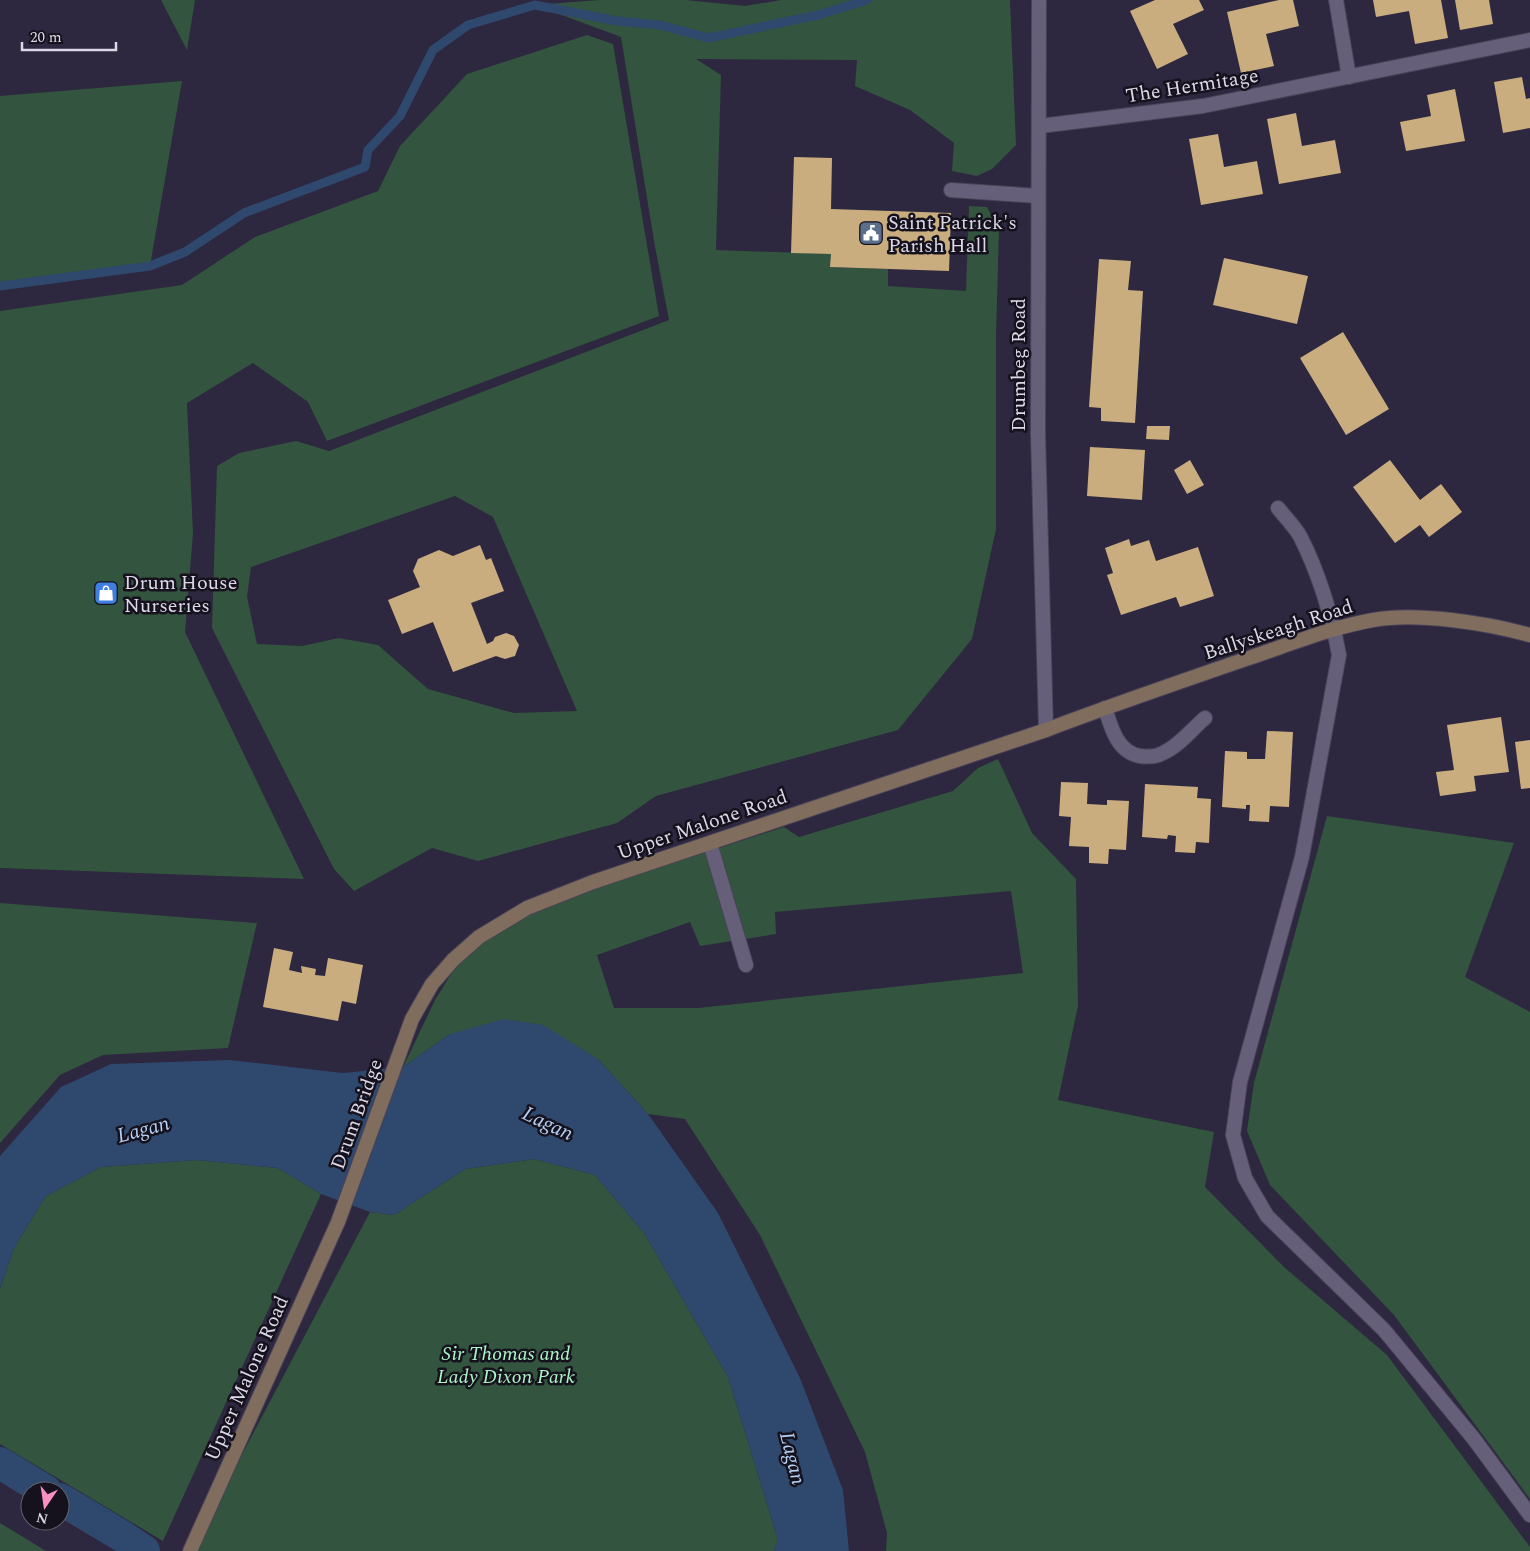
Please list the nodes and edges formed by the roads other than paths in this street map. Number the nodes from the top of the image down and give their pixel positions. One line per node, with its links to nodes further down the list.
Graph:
1 (1040, 0): 5 (street, Drumbeg Road)
2 (1336, 0): 4 (street)
3 (1530, 40): 4 (street, The Hermitage)
4 (1349, 77): 5 (street, The Hermitage)
5 (1040, 126): 7 (street, Drumbeg Road)
6 (951, 190): 7 (street)
7 (1038, 196): 13 (street, Drumbeg Road)
8 (1278, 508): 9 (street)
9 (1334, 629): 10 (main road, Ballyskeagh Road); 11 (main road, Ballyskeagh Road); 18 (street)
10 (1530, 636)
11 (1105, 708): 12 (street); 13 (main road, Ballyskeagh Road)
12 (1205, 718)
13 (1046, 730): 14 (main road, Upper Malone Road)
14 (710, 843): 15 (street); 16 (main road, Upper Malone Road)
15 (746, 965)
16 (412, 1019): 17 (main road, Drum Bridge)
17 (338, 1222): 19 (main road, Upper Malone Road)
18 (1530, 1514)
19 (190, 1551)

